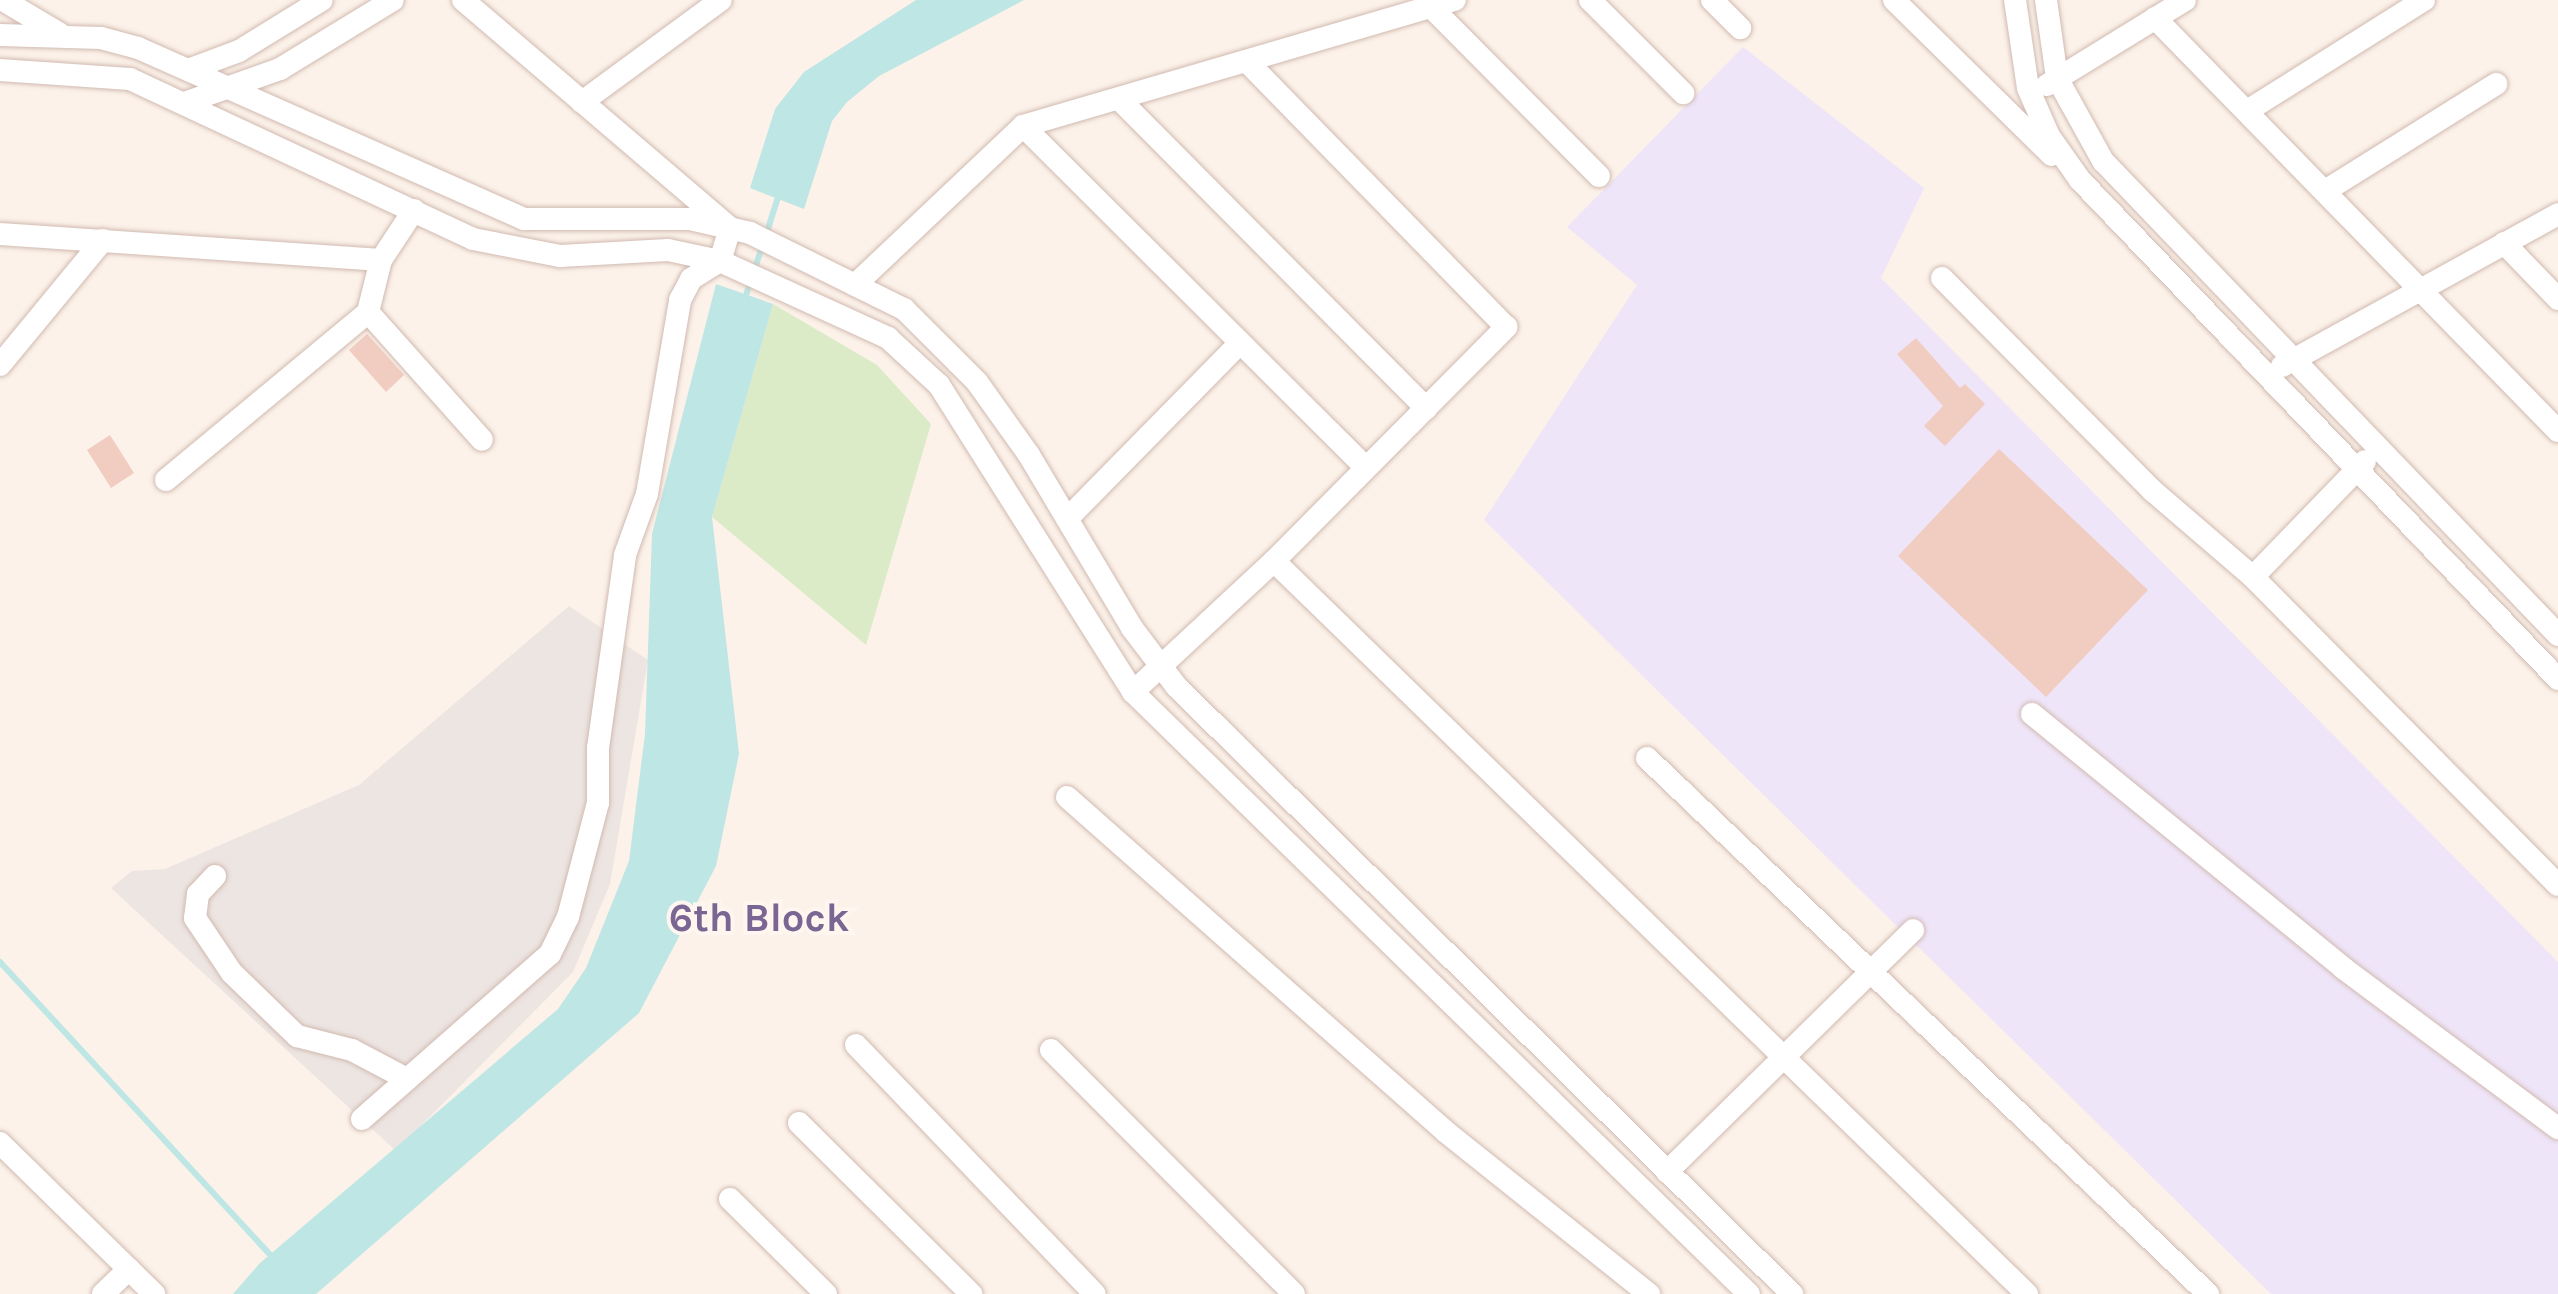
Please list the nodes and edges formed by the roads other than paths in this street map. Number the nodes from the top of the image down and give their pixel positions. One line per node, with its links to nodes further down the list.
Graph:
1 (3, 0): 17 (street)
2 (322, 0): 19 (street)
3 (392, 0): 24 (street)
4 (462, 0): 29 (street)
5 (720, 0): 29 (street)
6 (1590, 0): 25 (street)
7 (1712, 0): 15 (street)
8 (1894, 0): 34 (street)
9 (2015, 0): 26 (street)
10 (2046, 0): 21 (street)
11 (2184, 0): 14 (street)
12 (2424, 0): 30 (street)
13 (1445, 5): 18 (street); 32 (street)
14 (2156, 18): 21 (street); 30 (street)
15 (1740, 28)
16 (0, 35): 17 (street)
17 (64, 36): 19 (street)
18 (1249, 64): 27 (street); 52 (street)
19 (193, 69): 22 (street); 24 (street)
20 (0, 70): 22 (street)
21 (2057, 78): 26 (street); 49 (street)
22 (141, 83): 28 (street)
23 (2496, 84): 33 (street)
24 (236, 87): 28 (street); 37 (street)
25 (1682, 92)
26 (2031, 95): 34 (street)
27 (1119, 100): 31 (street); 52 (street)
28 (187, 102): 35 (street)
29 (582, 102): 37 (street)
30 (2247, 112): 33 (street)
31 (1023, 126): 44 (street); 48 (street)
32 (1599, 176)
33 (2325, 191): 45 (street)
34 (2098, 200): 51 (street)
35 (414, 210): 41 (street); 42 (street)
36 (2558, 214): 40 (street)
37 (730, 228): 42 (street); 44 (street)
38 (0, 234): 39 (street)
39 (103, 240): 41 (street); 50 (street)
40 (2504, 244): 45 (street); 46 (street)
41 (381, 260): 47 (street)
42 (720, 261): 65 (street); 76 (street)
43 (1942, 278): 61 (street)
44 (856, 285): 59 (street)
45 (2421, 289): 49 (street); 53 (street)
46 (2558, 300)
47 (368, 312): 54 (street); 58 (street)
48 (1240, 343): 56 (street); 59 (street)
49 (2294, 360): 51 (street); 55 (street)
50 (0, 365)
51 (2266, 375): 57 (street)
52 (1426, 408): 56 (street)
53 (2558, 431)
54 (482, 440)
55 (2378, 448): 57 (street); 62 (street)
56 (1366, 468): 60 (street)
57 (2357, 470): 61 (street); 64 (street)
58 (166, 480)
59 (1067, 519): 63 (street)
60 (1274, 561): 63 (street); 75 (street)
61 (2253, 577): 70 (street)
62 (2558, 635)
63 (1160, 667): 65 (street); 81 (street)
64 (2558, 679)
65 (1133, 692): 90 (street)
66 (2032, 714): 79 (street)
67 (1647, 758): 72 (street)
68 (1068, 797): 89 (street)
69 (215, 876): 76 (street)
70 (2558, 885)
71 (1914, 930): 72 (street)
72 (1871, 972): 75 (street); 93 (street)
73 (856, 1045): 87 (street)
74 (1051, 1050): 88 (street)
75 (1784, 1057): 81 (street); 92 (street)
76 (407, 1080): 77 (street)
77 (362, 1119)
78 (799, 1123): 86 (street)
79 (2558, 1128)
80 (0, 1143): 83 (street)
81 (1666, 1172): 91 (street)
82 (730, 1199): 85 (street)
83 (138, 1285): 84 (street)
84 (103, 1294)
85 (826, 1294)
86 (970, 1294)
87 (1096, 1294)
88 (1294, 1294)
89 (1649, 1294)
90 (1748, 1294)
91 (1792, 1294)
92 (2026, 1294)
93 (2208, 1294)

